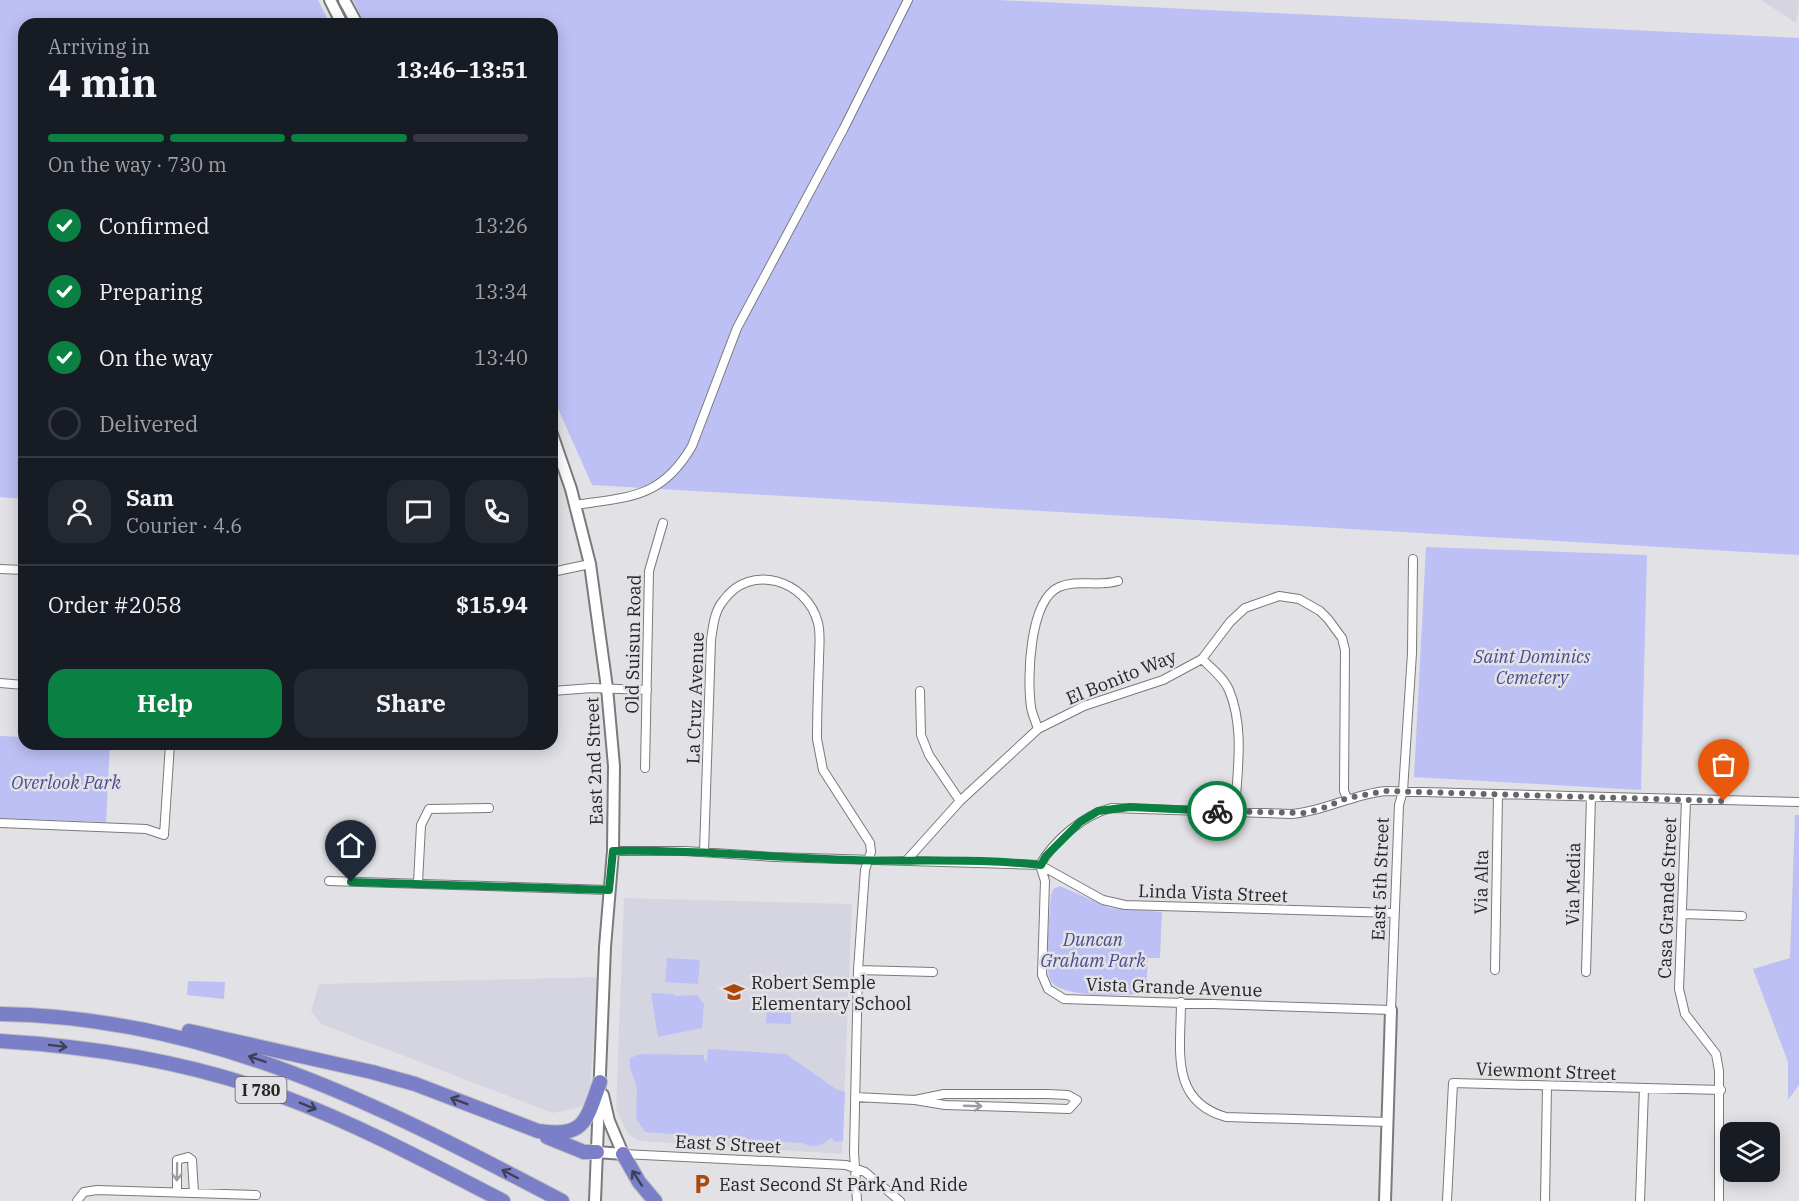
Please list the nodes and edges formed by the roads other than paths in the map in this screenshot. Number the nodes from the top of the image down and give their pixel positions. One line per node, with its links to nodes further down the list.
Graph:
1 (330, 0): 4 (main road)
2 (344, 0): 5 (main road)
3 (908, 0): 7 (street)
4 (339, 18)
5 (354, 18)
6 (558, 453): 7 (main road, East 2nd Street)
7 (575, 505): 10 (main road, East 2nd Street)
8 (663, 523): 19 (street, Old Suisun Road)
9 (1413, 559): 25 (street, East 5th Street)
10 (590, 564): 13 (street); 18 (main road, East 2nd Street)
11 (0, 569): 12 (street)
12 (18, 570)
13 (558, 571)
14 (1118, 581): 22 (street)
15 (1202, 659): 22 (street, El Bonito Way); 28 (street, El Bonito Way); 33 (street)
16 (0, 684): 17 (street)
17 (18, 685)
18 (607, 688): 19 (street); 20 (street); 35 (main road, East 2nd Street)
19 (647, 690): 24 (street, Old Suisun Road)
20 (558, 691)
21 (920, 691): 30 (street)
22 (1038, 729): 30 (street, El Bonito Way)
23 (170, 750): 34 (street)
24 (645, 768)
25 (1403, 791): 26 (street); 28 (street); 43 (street, East 5th Street)
26 (1498, 795): 27 (street); 47 (street, Via Alta)
27 (1591, 797): 29 (street); 49 (street, Via Media)
28 (1347, 798): 33 (street)
29 (1686, 800): 31 (street); 44 (street, Casa Grande Street)
30 (960, 801): 38 (street, El Bonito Way)
31 (1799, 802)
32 (489, 808): 41 (street)
33 (1235, 812): 39 (street)
34 (0, 824)
35 (613, 851): 36 (street); 42 (main road, East 2nd Street)
36 (704, 852): 37 (street); 37 (street, La Cruz Avenue)
37 (868, 860): 38 (street); 46 (street, La Cruz Avenue)
38 (907, 861): 39 (street)
39 (1041, 865): 43 (street, Linda Vista Street); 50 (street, Vista Grande Avenue)
40 (329, 881): 41 (street)
41 (418, 884): 42 (street)
42 (609, 890): 55 (main road, East 2nd Street)
43 (1394, 913): 51 (street, East 5th Street)
44 (1683, 914): 45 (street); 58 (street, Casa Grande Street)
45 (1742, 916)
46 (858, 970): 48 (street); 59 (street, La Cruz Avenue)
47 (1495, 970)
48 (933, 972)
49 (1586, 972)
50 (1181, 1002): 51 (street, Vista Grande Avenue); 61 (street)
51 (1391, 1010): 61 (main road, East 5th Street)
52 (0, 1014): 53 (highway, I 780)
53 (91, 1021): 62 (highway, one-way to 53); 71 (highway, I 780, one-way to 53)
54 (0, 1041): 70 (highway, I 780, one-way to 70)
55 (600, 1082): 62 (highway); 63 (main road, East 2nd Street); 64 (main road)
56 (1547, 1086): 57 (street, Viewmont Street); 77 (street, Viewmont Street); 78 (street)
57 (1644, 1089): 58 (street, Viewmont Street); 79 (street)
58 (1720, 1090): 80 (street, Casa Grande Street)
59 (855, 1097): 60 (street); 65 (street, La Cruz Avenue)
60 (915, 1100): 60 (street, one-way to 60)
61 (1388, 1122): 76 (main road, East 5th Street)
62 (538, 1131): 63 (highway)
63 (597, 1152): 64 (main road, East S Street); 72 (main road, East 2nd Street)
64 (623, 1154): 65 (street, East S Street); 73 (highway, one-way to 64)
65 (856, 1169): 74 (street, La Cruz Avenue); 75 (street)
66 (177, 1192): 67 (street); 67 (street, one-way to 66); 69 (street)
67 (194, 1192): 68 (street)
68 (256, 1194)
69 (77, 1201)
70 (503, 1201)
71 (562, 1201)
72 (595, 1201)
73 (655, 1201)
74 (857, 1201)
75 (900, 1201)
76 (1385, 1201)
77 (1447, 1201)
78 (1545, 1201)
79 (1640, 1201)
80 (1719, 1201)

